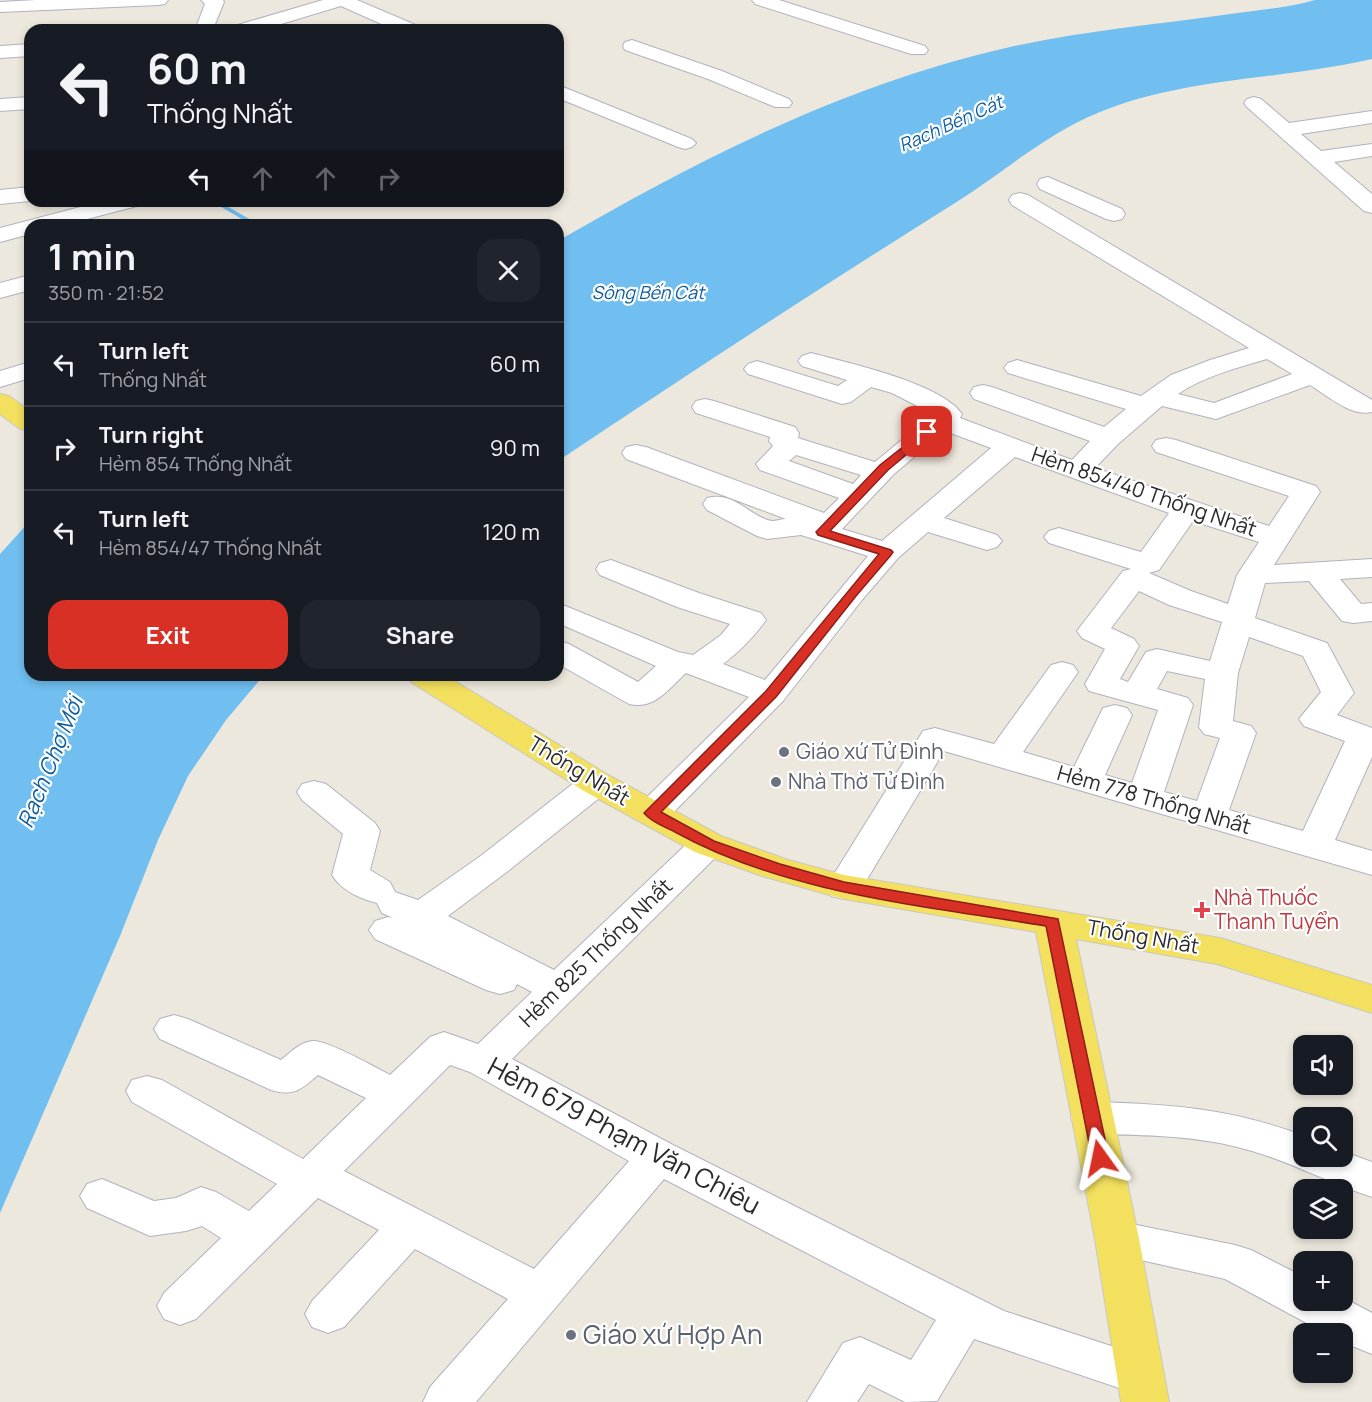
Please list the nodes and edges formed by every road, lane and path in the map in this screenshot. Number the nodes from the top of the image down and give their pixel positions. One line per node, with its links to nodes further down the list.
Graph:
1 (159, 0): 5 (street)
2 (210, 0): 7 (street)
3 (342, 0): 6 (street); 10 (street)
4 (761, 0): 13 (street)
5 (0, 7)
6 (280, 18): 8 (street); 9 (street)
7 (206, 24)
8 (260, 24)
9 (292, 24)
10 (397, 24)
11 (632, 46): 17 (street)
12 (24, 50): 14 (street)
13 (918, 50)
14 (0, 52)
15 (564, 94): 22 (street)
16 (24, 103): 19 (street)
17 (782, 103)
18 (1254, 103): 21 (street)
19 (0, 105)
20 (1372, 117): 21 (street)
21 (1279, 127): 24 (street)
22 (685, 143)
23 (1372, 150): 24 (street)
24 (1316, 158): 26 (street)
25 (1360, 174): 26 (street)
26 (1337, 176): 31 (street)
27 (1048, 184): 33 (street)
28 (24, 195): 29 (street)
29 (0, 197)
30 (1020, 200): 39 (street)
31 (1372, 206)
32 (106, 207): 34 (street)
33 (1114, 214)
34 (61, 219)
35 (24, 229): 36 (street)
36 (0, 235)
37 (24, 284): 38 (street)
38 (0, 291)
39 (1270, 350): 44 (street); 48 (street)
40 (811, 360): 45 (street)
41 (1017, 368): 48 (street)
42 (757, 369): 45 (street)
43 (24, 372): 46 (street)
44 (1312, 376): 48 (street); 50 (street)
45 (867, 377): 53 (street)
46 (0, 379)
47 (983, 393): 54 (street)
48 (1151, 401): 54 (street)
49 (0, 402): 52 (main road)
50 (1363, 406)
51 (705, 407): 56 (street)
52 (24, 419)
53 (941, 420): 55 (street, Hẻm 854/40 Thống Nhất); 60 (street)
54 (1108, 438): 59 (street)
55 (1013, 439): 59 (street, Hẻm 854/40 Thống Nhất); 64 (street)
56 (791, 445): 60 (street); 61 (street)
57 (1166, 446): 67 (street)
58 (636, 453): 65 (street)
59 (1077, 471): 63 (street, Hẻm 854/40 Thống Nhất)
60 (879, 472): 61 (street)
61 (857, 495): 65 (street)
62 (717, 504): 65 (street)
63 (1187, 509): 66 (street); 67 (street, Hẻm 854/40 Thống Nhất)
64 (923, 521): 68 (street); 69 (street)
65 (826, 529): 69 (street)
66 (1059, 537)
67 (1276, 538): 73 (street)
68 (985, 543)
69 (887, 552): 82 (street)
70 (1372, 568): 72 (street)
71 (610, 569): 78 (street)
72 (1317, 572): 73 (street); 74 (street)
73 (1252, 575): 76 (street)
74 (1372, 612)
75 (564, 614): 78 (street)
76 (1238, 620): 80 (street); 83 (street); 84 (street)
77 (564, 654): 78 (street)
78 (689, 664): 82 (street)
79 (1062, 672): 85 (street)
80 (1222, 673): 83 (street); 91 (street)
81 (432, 681): 87 (main road, Thống Nhất)
82 (771, 694): 90 (street)
83 (1127, 704): 86 (street); 89 (street)
84 (1368, 738): 93 (street)
85 (1002, 757): 86 (street, Hẻm 778 Thống Nhất); 95 (street, Hẻm 778 Thống Nhất)
86 (1085, 781): 89 (street, Hẻm 778 Thống Nhất)
87 (596, 783): 90 (main road, Thống Nhất); 96 (street)
88 (314, 792): 96 (street)
89 (1144, 798): 91 (street, Hẻm 778 Thống Nhất)
90 (652, 813): 92 (main road, Thống Nhất)
91 (1209, 816): 93 (street, Hẻm 778 Thống Nhất)
92 (708, 844): 95 (main road, Thống Nhất); 98 (street, Hẻm 825 Thống Nhất)
93 (1314, 846): 94 (street, Hẻm 778 Thống Nhất)
94 (1372, 863)
95 (844, 887): 97 (main road, Thống Nhất)
96 (396, 910): 98 (street)
97 (1053, 922): 99 (main road, Thống Nhất); 104 (main road)
98 (552, 995): 101 (street, Hẻm 825 Thống Nhất)
99 (1372, 999)
100 (174, 1029): 103 (street)
101 (484, 1062): 103 (street, Hẻm 679 Phạm Văn Chiêu); 106 (street, Hẻm 679 Phạm Văn Chiêu)
102 (147, 1091): 108 (street)
103 (395, 1095): 108 (street, Hẻm 679 Phạm Văn Chiêu)
104 (1092, 1118): 105 (street); 113 (main road)
105 (1293, 1149)
106 (658, 1156): 114 (street); 118 (street, Hẻm 679 Phạm Văn Chiêu)
107 (1340, 1167): 109 (street)
108 (310, 1178): 111 (street); 112 (street, Hẻm 679 Phạm Văn Chiêu)
109 (1372, 1180)
110 (102, 1196): 112 (street)
111 (410, 1226): 114 (street); 119 (street)
112 (253, 1235): 116 (street, Hẻm 679 Phạm Văn Chiêu)
113 (1117, 1239): 115 (street); 121 (main road)
114 (540, 1294): 122 (street)
115 (1293, 1294)
116 (180, 1306)
117 (1326, 1311): 120 (street)
118 (965, 1313): 121 (street, Hẻm 679 Phạm Văn Chiêu); 123 (street)
119 (328, 1314)
120 (1372, 1335)
121 (1142, 1389)
122 (447, 1402)
123 (831, 1402)

